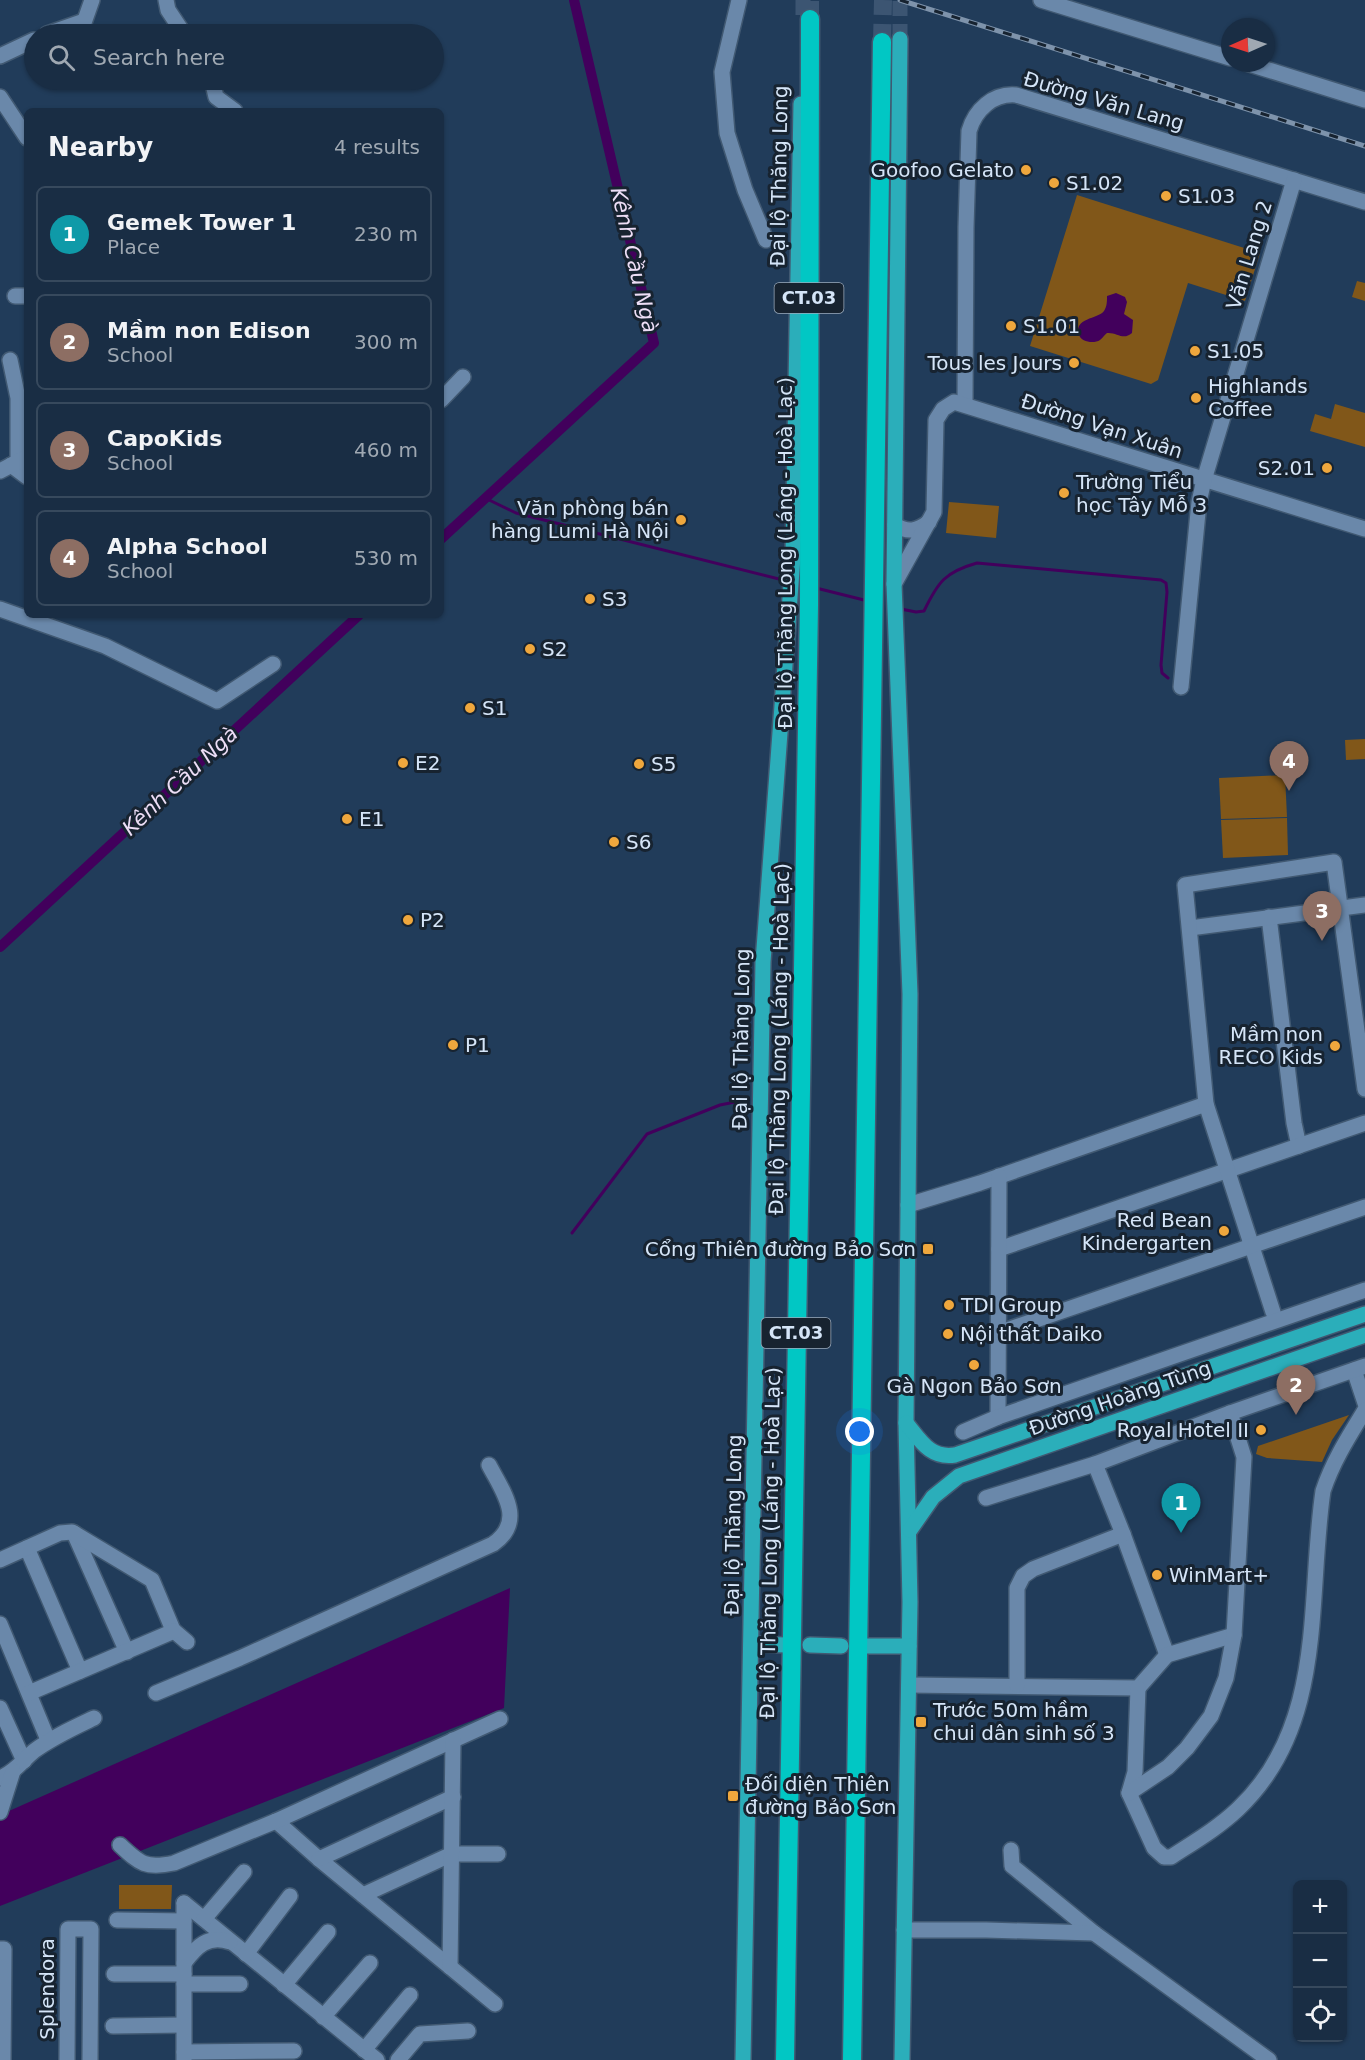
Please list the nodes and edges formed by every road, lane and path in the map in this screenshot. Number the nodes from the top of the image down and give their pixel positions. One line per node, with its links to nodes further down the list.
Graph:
1 (92, 0): 6 (street)
2 (166, 0): 7 (street)
3 (739, 0): 20 (street)
4 (1041, 0): 10 (street)
5 (806, 19): 73 (main road, Đại lộ Thăng Long); 134 (highway, Đại lộ Thăng Long (Láng - Hoà Lạc) / CT.03)
6 (83, 24)
7 (177, 24)
8 (891, 41): 28 (main road); 135 (highway)
9 (24, 44): 11 (street)
10 (1221, 55)
11 (0, 57)
12 (1275, 72): 15 (street)
13 (214, 90): 16 (street)
14 (0, 97): 17 (street)
15 (1365, 100)
16 (231, 108)
17 (24, 133)
18 (1294, 180): 19 (street, Đường Văn Lang); 24 (street, Đường Văn Lang); 26 (street, Văn Lang 2)
19 (1365, 202)
20 (766, 240)
21 (10, 360): 25 (street)
22 (463, 377): 23 (street)
23 (444, 397)
24 (965, 404): 26 (street, Đường Vạn Xuân); 27 (street)
25 (14, 464)
26 (1203, 480): 29 (street, Đường Vạn Xuân); 33 (street, Văn Lang 2)
27 (929, 522): 28 (street); 30 (street)
28 (894, 525): 30 (main road)
29 (1365, 529)
30 (894, 586): 45 (main road)
31 (0, 609): 32 (street)
32 (273, 664)
33 (1181, 687)
34 (1365, 905): 35 (street)
35 (1340, 907): 36 (street); 37 (street); 38 (street)
36 (1269, 917): 37 (street); 42 (street)
37 (1190, 928): 40 (street)
38 (1358, 983): 39 (street)
39 (1365, 1089)
40 (1206, 1104): 43 (street); 44 (street)
41 (1365, 1123): 42 (street)
42 (1299, 1146): 43 (street)
43 (1227, 1171): 47 (street); 48 (street)
44 (999, 1176): 45 (street); 48 (street)
45 (908, 1204): 59 (main road)
46 (1365, 1207): 47 (street)
47 (1252, 1246): 50 (street); 52 (street)
48 (999, 1249): 52 (street)
49 (1365, 1290): 58 (street)
50 (1273, 1312)
51 (1365, 1314): 59 (main road, Đường Hoàng Tùng)
52 (998, 1333): 58 (street)
53 (1365, 1335): 64 (main road, Đường Hoàng Tùng)
54 (1360, 1368): 55 (street); 57 (street)
55 (1365, 1403)
56 (1365, 1410): 93 (street)
57 (1230, 1413): 61 (street); 71 (street)
58 (998, 1418): 60 (street)
59 (906, 1423): 64 (main road)
60 (963, 1432)
61 (1095, 1464): 63 (street); 66 (street)
62 (489, 1465): 86 (street)
63 (986, 1498)
64 (910, 1530): 78 (main road)
65 (74, 1533): 67 (street); 70 (street); 79 (street)
66 (1124, 1534): 80 (street); 83 (street)
67 (27, 1548): 68 (street); 81 (street)
68 (0, 1560)
69 (0, 1624): 85 (street)
70 (174, 1631): 72 (street); 79 (street)
71 (1234, 1635): 80 (street); 93 (street)
72 (187, 1642)
73 (752, 1644): 74 (main road); 133 (main road, Đại lộ Thăng Long)
74 (786, 1645)
75 (810, 1645): 76 (main road)
76 (841, 1646)
77 (860, 1646): 78 (main road)
78 (909, 1646): 82 (main road)
79 (127, 1652): 81 (street)
80 (1167, 1655): 84 (street)
81 (80, 1671): 85 (street)
82 (909, 1685): 83 (street); 108 (main road)
83 (1017, 1685): 84 (street)
84 (1138, 1688): 93 (street)
85 (29, 1693): 90 (street)
86 (156, 1693)
87 (0, 1708): 92 (street)
88 (94, 1718): 92 (street)
89 (500, 1719): 91 (street)
90 (46, 1735)
91 (453, 1740): 94 (street); 96 (street)
92 (12, 1770): 95 (street)
93 (1129, 1793)
94 (453, 1797): 99 (street); 101 (street)
95 (0, 1812)
96 (276, 1821): 97 (street); 101 (street)
97 (120, 1845)
98 (1011, 1850): 110 (street)
99 (452, 1854): 100 (street); 103 (street); 114 (street)
100 (498, 1854)
101 (319, 1859): 103 (street)
102 (244, 1872): 105 (street)
103 (363, 1895): 114 (street)
104 (291, 1896): 112 (street)
105 (204, 1919): 107 (street); 112 (street)
106 (117, 1920): 107 (street)
107 (184, 1921): 116 (street)
108 (904, 1930): 110 (street); 136 (main road)
109 (328, 1932): 118 (street)
110 (1094, 1933): 137 (street)
111 (0, 1948): 128 (street)
112 (242, 1950): 116 (street); 118 (street)
113 (370, 1963): 121 (street)
114 (450, 1967): 120 (street)
115 (114, 1974): 116 (street)
116 (184, 1974): 117 (street); 122 (street)
117 (240, 1984)
118 (284, 1985): 121 (street)
119 (410, 1995): 125 (street)
120 (495, 2004)
121 (323, 2017): 125 (street)
122 (183, 2025): 123 (street); 127 (street)
123 (113, 2026)
124 (468, 2031): 132 (street)
125 (364, 2050): 131 (street)
126 (294, 2051): 127 (street)
127 (184, 2056)
128 (3, 2060)
129 (68, 2060): 130 (street, Splendora)
130 (90, 2060)
131 (377, 2060)
132 (398, 2060)
133 (743, 2060)
134 (785, 2060)
135 (852, 2060)
136 (902, 2060)
137 (1269, 2060)

